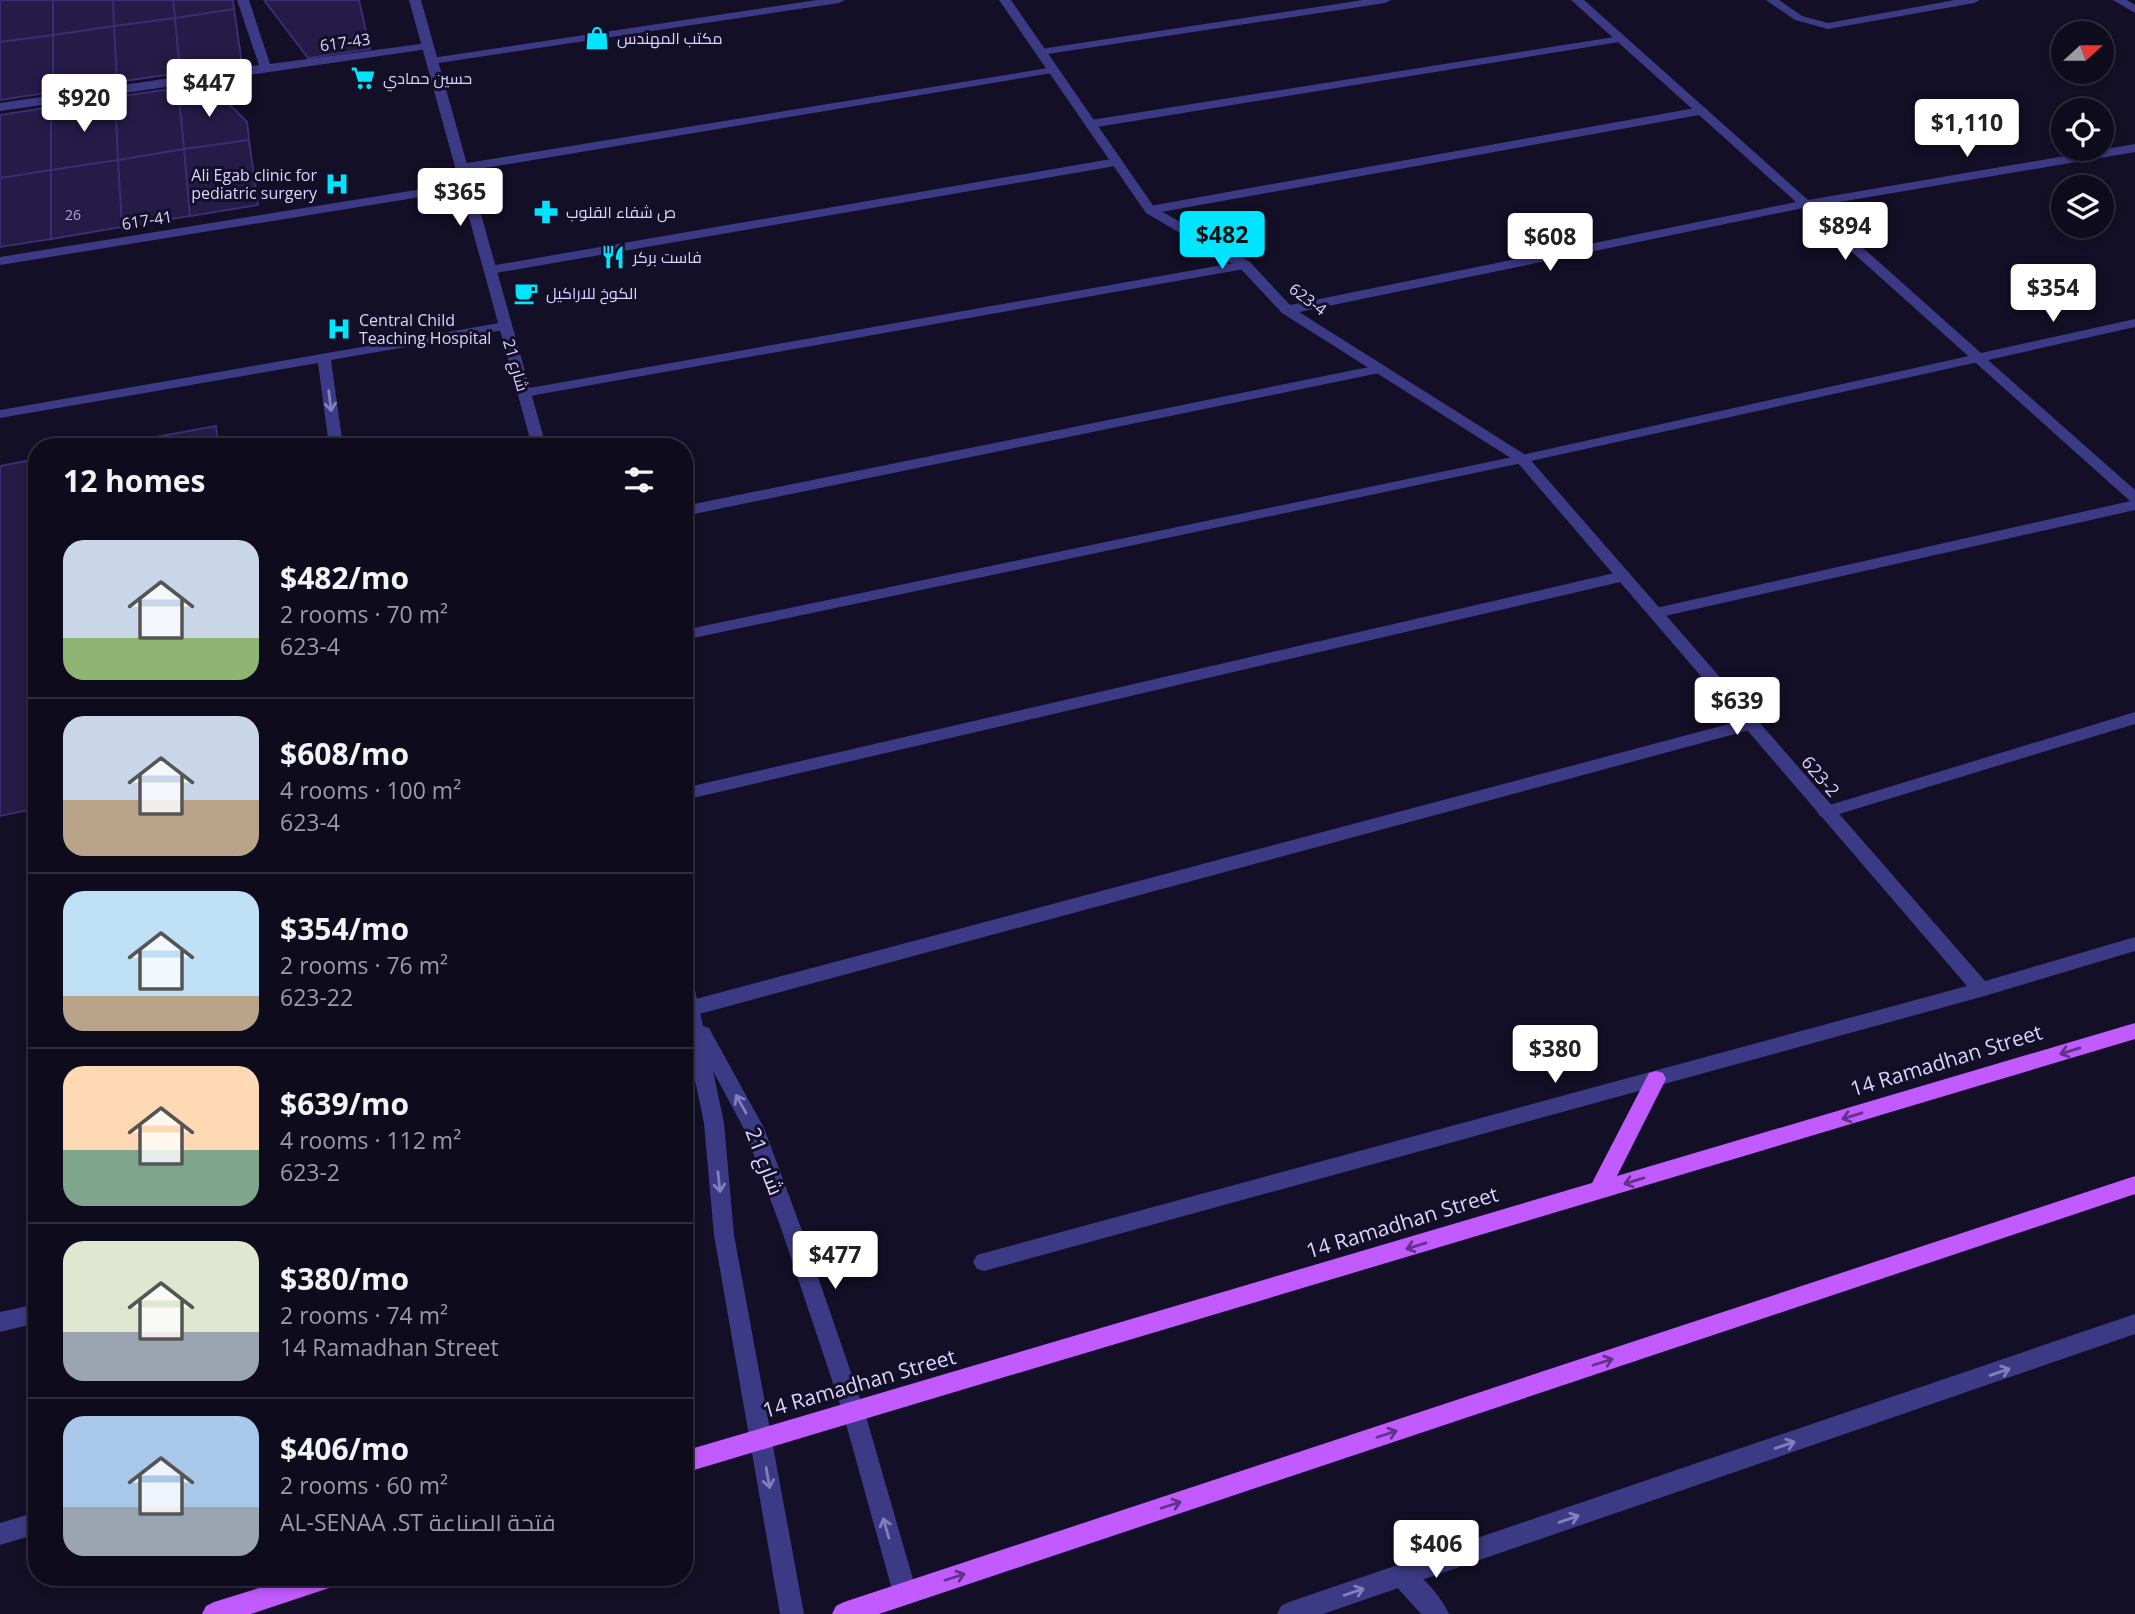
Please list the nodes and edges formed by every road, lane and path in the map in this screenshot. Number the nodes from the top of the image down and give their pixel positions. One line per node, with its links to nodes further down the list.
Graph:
1 (243, 0): 15 (street)
2 (415, 0): 12 (street, شارع 21)
3 (839, 0): 14 (street)
4 (1005, 0): 13 (street, 623-4)
5 (1385, 0): 13 (street)
6 (1577, 0): 11 (street)
7 (1772, 0): 8 (street)
8 (1974, 0)
9 (2119, 0): 10 (street)
10 (2135, 10)
11 (1621, 39): 18 (street); 19 (street)
12 (428, 47): 14 (street, شارع 21); 15 (street, 617-43)
13 (1041, 52): 16 (street, 623-4)
14 (432, 61): 22 (street, شارع 21)
15 (266, 68): 17 (street, 617-43)
16 (1054, 70): 19 (street, 623-4); 22 (street)
17 (0, 107)
18 (1701, 111): 24 (street); 25 (street)
19 (1091, 124): 21 (street, 623-4)
20 (2135, 148): 24 (street)
21 (1117, 162): 25 (street, 623-4); 28 (street)
22 (461, 168): 23 (street, شارع 21)
23 (466, 186): 26 (street, 617-41); 28 (street, شارع 21)
24 (1805, 204): 29 (street); 33 (street)
25 (1150, 209): 27 (street, 623-4)
26 (0, 261)
27 (1245, 265): 29 (street, 623-4); 35 (street)
28 (490, 270): 31 (street, شارع 21)
29 (1287, 310): 34 (street, 623-4)
30 (2135, 323): 33 (street)
31 (505, 326): 32 (street); 35 (street, شارع 21)
32 (324, 357): 36 (street); 37 (street, one-way to 37)
33 (1978, 358): 39 (street); 40 (street)
34 (1379, 369): 39 (street, 623-4); 42 (street)
35 (524, 393): 38 (street, شارع 21)
36 (0, 414)
37 (334, 438)
38 (537, 438)
39 (1522, 459): 43 (street, 623-2); 45 (street)
40 (2135, 498)
41 (2135, 505): 44 (street)
42 (693, 509)
43 (1623, 576): 44 (street, 623-2); 48 (street)
44 (1656, 613): 47 (street, 623-2)
45 (693, 633)
46 (2135, 718): 49 (street)
47 (1751, 724): 49 (street, 623-2); 52 (street)
48 (693, 792)
49 (1826, 811): 51 (street, 623-2)
50 (2135, 944): 51 (street)
51 (1981, 990): 54 (street)
52 (693, 1013): 61 (street, شارع 21, one-way to 52); 62 (street, شارع 21, one-way to 62)
53 (2135, 1031): 56 (main road, 14 Ramadhan Street, one-way to 56)
54 (1656, 1079): 56 (main road); 57 (street)
55 (2135, 1185): 68 (main road, one-way to 55)
56 (1598, 1191): 61 (main road, 14 Ramadhan Street, one-way to 61)
57 (984, 1262)
58 (28, 1315): 59 (street)
59 (0, 1322)
60 (2135, 1324): 66 (street, one-way to 60)
61 (854, 1413): 62 (main road, 14 Ramadhan Street); 68 (street, شارع 21, one-way to 61)
62 (761, 1438): 63 (main road, 14 Ramadhan Street); 70 (street, شارع 21, one-way to 70)
63 (693, 1459)
64 (28, 1526): 65 (street)
65 (0, 1534)
66 (1402, 1576): 72 (street, one-way to 66); 73 (street)
67 (302, 1586): 69 (main road)
68 (905, 1593): 71 (main road)
69 (214, 1614)
70 (792, 1614)
71 (844, 1614)
72 (1289, 1614)
73 (1437, 1614)

